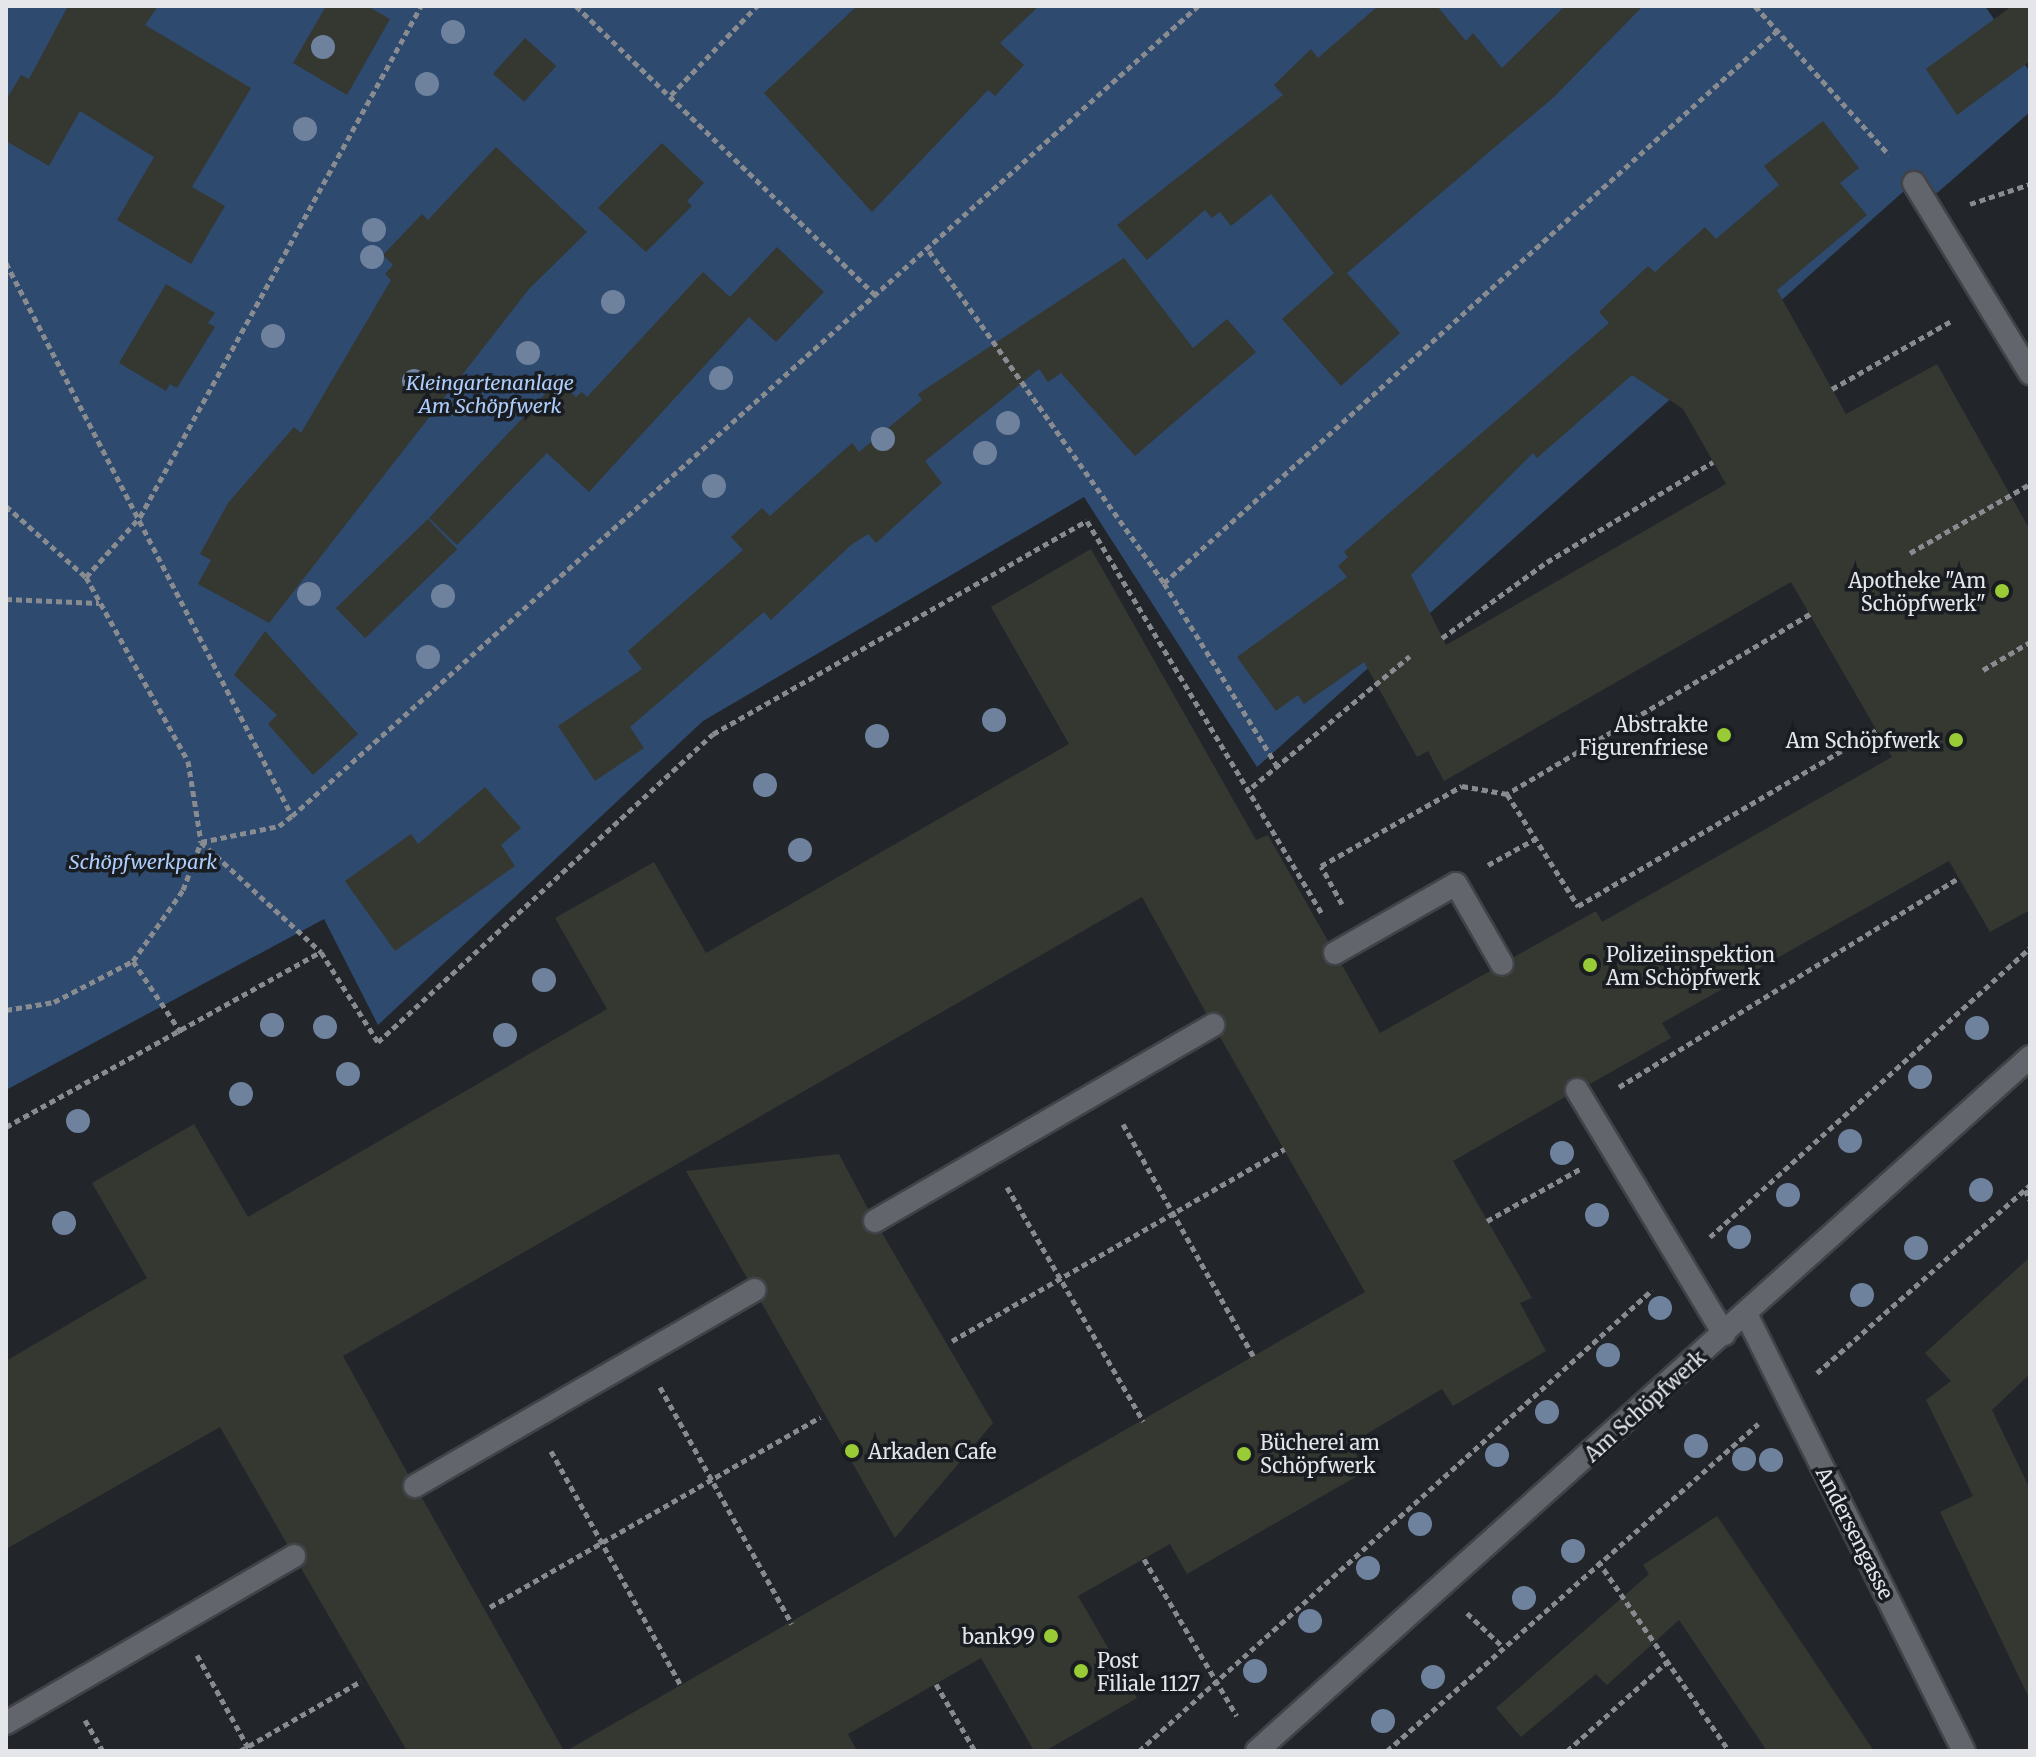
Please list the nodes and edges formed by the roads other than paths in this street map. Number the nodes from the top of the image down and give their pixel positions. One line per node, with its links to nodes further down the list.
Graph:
1 (1914, 183): 2 (street)
2 (2030, 373)
3 (1346, 948): 4 (street)
4 (1502, 964)
5 (1213, 1025): 8 (street)
6 (2030, 1057): 10 (street, Am Schöpfwerk)
7 (1582, 1099): 11 (street)
8 (875, 1221)
9 (754, 1290): 12 (street)
10 (1746, 1314): 11 (street, Am Schöpfwerk); 16 (street, Andersengasse)
11 (1724, 1334): 15 (street, Am Schöpfwerk)
12 (415, 1486)
13 (294, 1556): 14 (street)
14 (6, 1723)
15 (1257, 1750)
16 (1964, 1751)

